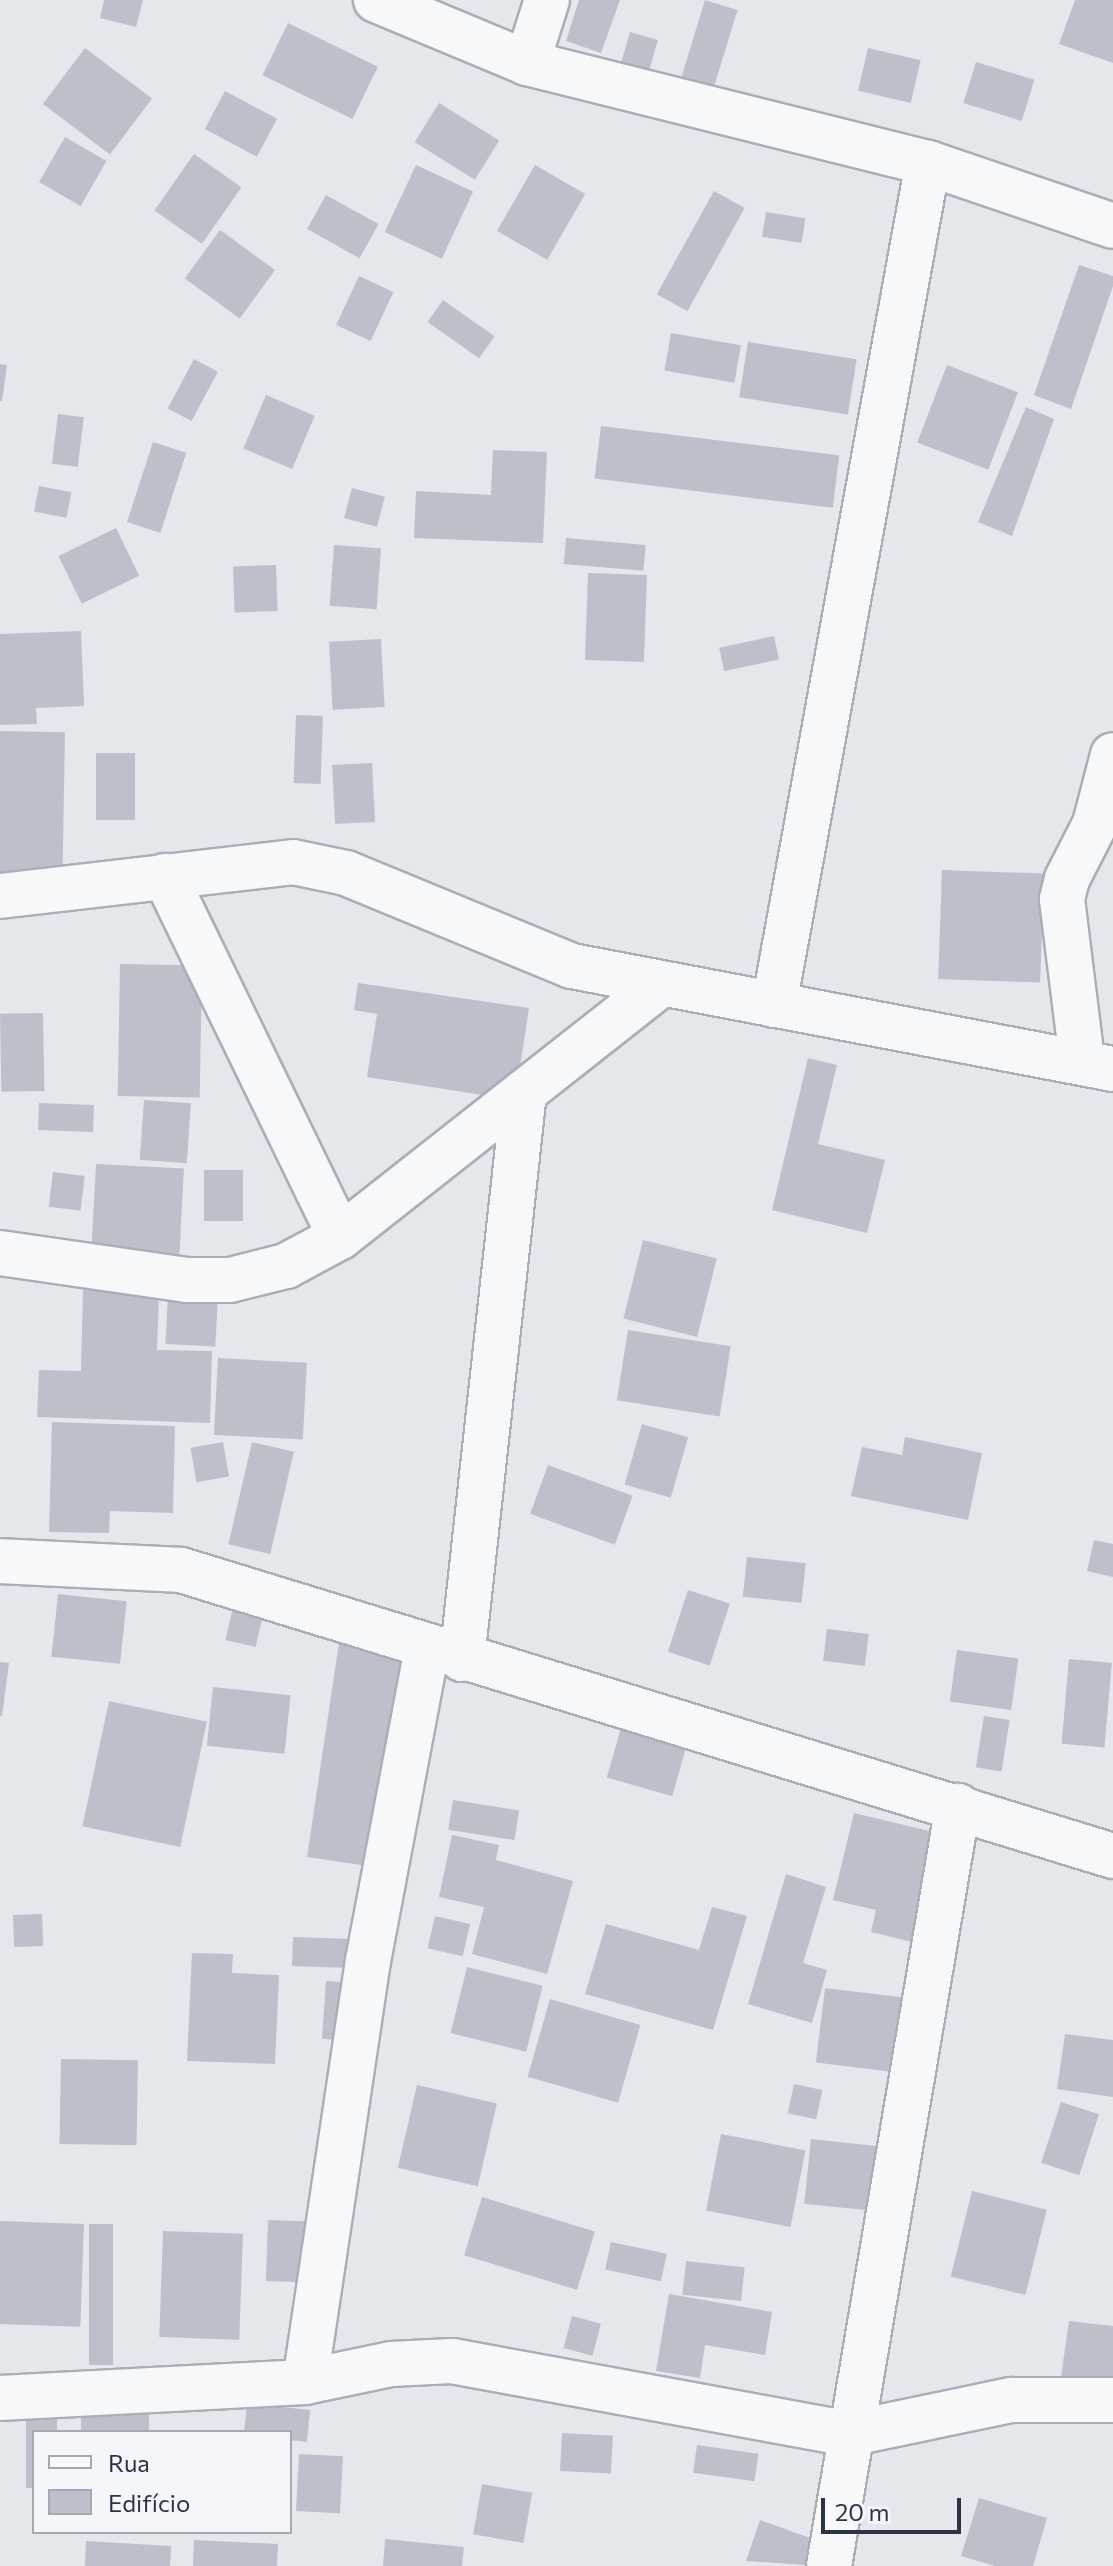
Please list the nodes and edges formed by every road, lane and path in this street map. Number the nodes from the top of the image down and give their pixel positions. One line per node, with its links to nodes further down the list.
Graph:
1 (376, 0): 3 (street)
2 (547, 0): 3 (street)
3 (527, 63): 4 (street)
4 (928, 163): 5 (street); 10 (street)
5 (1113, 226)
6 (1113, 755): 11 (street)
7 (165, 876): 8 (street); 9 (street); 13 (street)
8 (0, 896)
9 (659, 986): 10 (street); 12 (street)
10 (774, 1005): 11 (street)
11 (1097, 1064)
12 (524, 1092): 13 (street); 16 (street)
13 (340, 1237): 14 (street)
14 (0, 1253)
15 (0, 1561): 16 (street)
16 (444, 1653): 17 (street); 19 (street)
17 (958, 1806): 18 (street); 22 (street)
18 (1113, 1856)
19 (305, 2382): 20 (street); 22 (street)
20 (0, 2398)
21 (1113, 2400): 22 (street)
22 (848, 2434): 23 (street)
23 (829, 2566)

